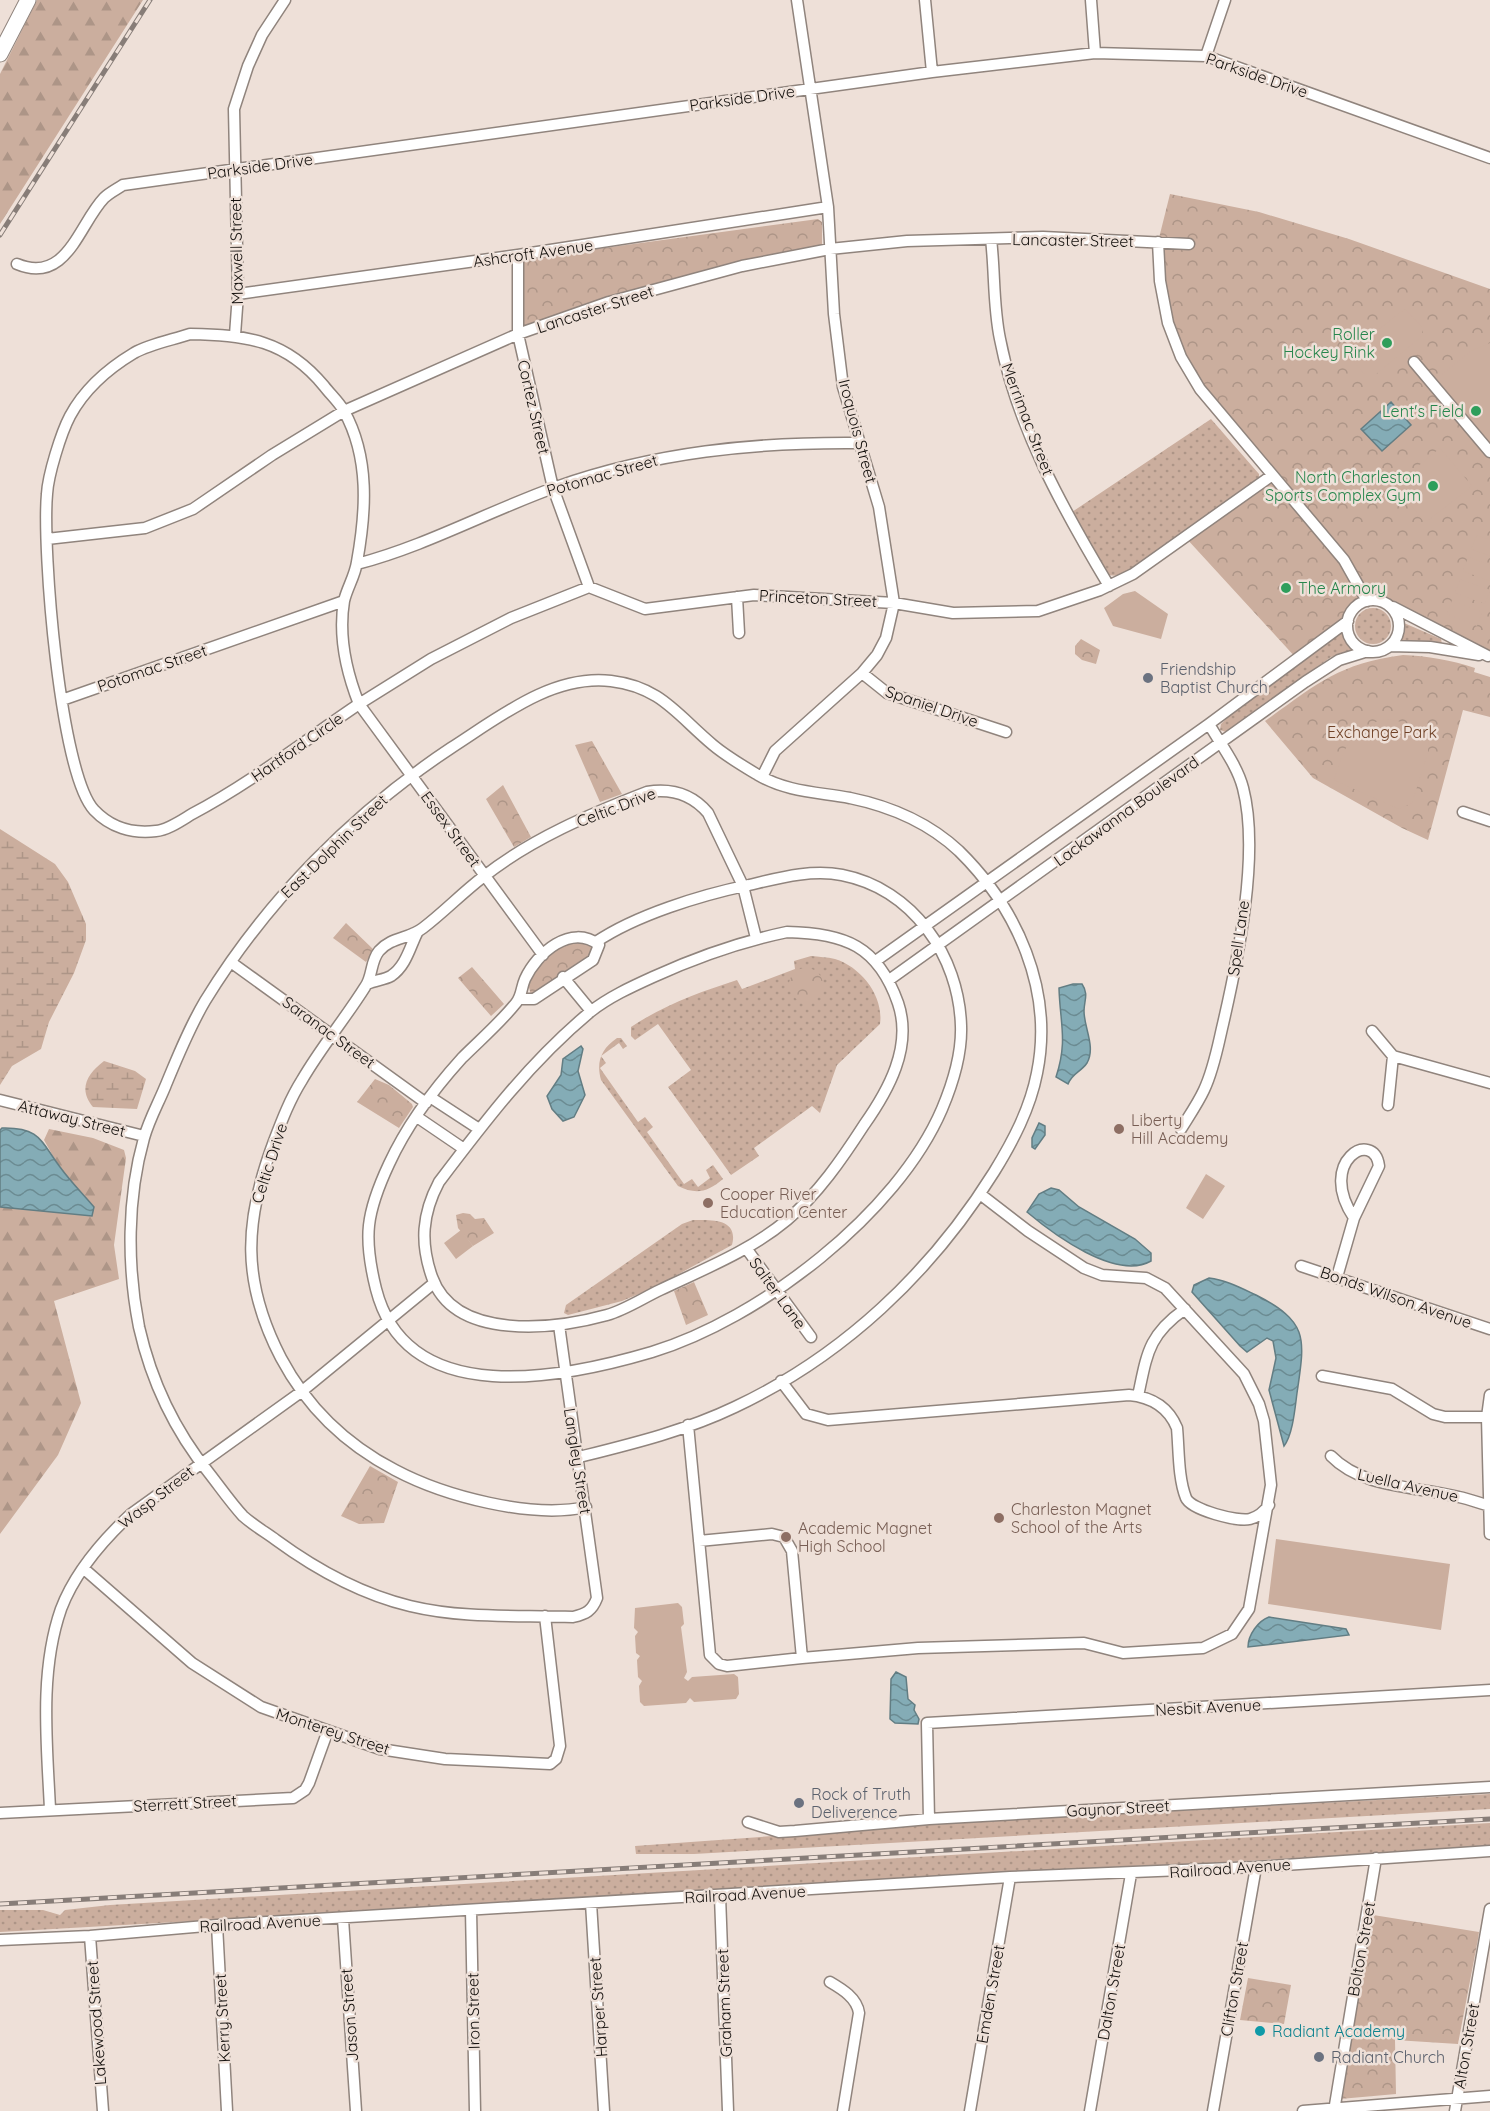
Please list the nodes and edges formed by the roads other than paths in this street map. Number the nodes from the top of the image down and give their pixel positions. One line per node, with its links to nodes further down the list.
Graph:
1 (16, 0): 8 (highway)
2 (28, 0): 10 (highway)
3 (285, 0): 15 (street, Maxwell Street)
4 (797, 0): 13 (street, Iroquois Street)
5 (925, 0): 12 (street)
6 (1091, 0): 9 (street)
7 (1225, 0): 11 (street)
8 (0, 40)
9 (1095, 53): 11 (street, Parkside Drive); 12 (street, Parkside Drive)
10 (0, 54)
11 (1206, 56): 14 (street, Parkside Drive)
12 (932, 72): 13 (street, Parkside Drive)
13 (808, 89): 15 (street, Parkside Drive); 16 (street, Iroquois Street)
14 (1490, 158)
15 (235, 170): 22 (street, Parkside Drive); 23 (street, Maxwell Street)
16 (828, 207): 20 (street, Iroquois Street); 21 (street, Ashcroft Avenue)
17 (991, 239): 18 (street, Lancaster Street); 20 (street, Lancaster Street); 34 (street, Merrimac Street)
18 (1158, 242): 19 (street, Lancaster Street); 30 (street)
19 (1189, 244)
20 (830, 249): 24 (street, Lancaster Street); 28 (street, Iroquois Street)
21 (518, 255): 23 (street, Ashcroft Avenue); 24 (street, Cortez Street)
22 (17, 264)
23 (238, 294): 25 (street, Maxwell Street)
24 (518, 334): 27 (street, Lancaster Street); 31 (street, Cortez Street)
25 (235, 335): 27 (street, Hartford Circle); 32 (street, Hartford Circle)
26 (1413, 362): 29 (street)
27 (344, 411): 32 (street, Lancaster Street); 33 (street, Hartford Circle)
28 (859, 443): 31 (street, Potomac Street); 39 (street, Iroquois Street)
29 (1490, 452)
30 (1271, 476): 34 (street, Princeton Street); 38 (street)
31 (553, 488): 33 (street, Potomac Street); 35 (street, Cortez Street)
32 (47, 539): 47 (street, Hartford Circle)
33 (357, 564): 37 (street, Hartford Circle)
34 (1109, 585): 39 (street, Princeton Street)
35 (589, 587): 36 (street, Princeton Street); 48 (street)
36 (737, 597): 39 (street, Princeton Street); 42 (street)
37 (345, 601): 47 (street, Potomac Street); 48 (street, Hartford Circle)
38 (1367, 601): 40 (street); 41 (street)
39 (894, 603): 46 (street, Iroquois Street)
40 (1390, 606): 43 (street); 45 (street)
41 (1348, 621): 44 (street); 49 (street, Lackawanna Boulevard)
42 (739, 633)
43 (1390, 646): 44 (street); 45 (street)
44 (1368, 651): 51 (street, Lackawanna Boulevard)
45 (1489, 655)
46 (862, 673): 50 (street, Spaniel Drive); 53 (street, Iroquois Street)
47 (62, 700): 48 (street, Hartford Circle)
48 (359, 704): 52 (street, Essex Street)
49 (1209, 724): 51 (street, Spell Lane); 57 (street, Lackawanna Boulevard)
50 (1006, 732)
51 (1221, 743): 59 (street, Lackawanna Boulevard); 82 (street, Spell Lane)
52 (411, 774): 53 (street, East Dolphin Street); 56 (street, Essex Street); 67 (street, East Dolphin Street)
53 (762, 777): 57 (street, East Dolphin Street)
54 (1463, 812): 55 (street)
55 (1490, 821)
56 (485, 875): 58 (street, Celtic Drive); 61 (street, Celtic Drive); 65 (street, Essex Street)
57 (988, 882): 59 (street, East Dolphin Street); 60 (street, Lackawanna Boulevard)
58 (743, 886): 60 (street); 62 (street, Celtic Drive); 63 (street)
59 (1001, 901): 64 (street, Lackawanna Boulevard); 85 (street, East Dolphin Street)
60 (926, 926): 64 (street); 66 (street, Lackawanna Boulevard)
61 (417, 933): 70 (street, Celtic Drive); 70 (street, Celtic Drive)
62 (756, 938): 66 (street); 72 (street)
63 (596, 942): 65 (street); 68 (street)
64 (938, 946): 69 (street, Lackawanna Boulevard); 91 (street)
65 (543, 955): 71 (street)
66 (877, 960): 69 (street)
67 (232, 963): 74 (street, Saranac Street); 83 (street, East Dolphin Street)
68 (563, 977): 71 (street); 72 (street)
69 (889, 980): 87 (street)
70 (367, 984): 74 (street, Celtic Drive)
71 (520, 999): 78 (street)
72 (591, 1011): 81 (street)
73 (1372, 1031): 75 (street)
74 (331, 1034): 78 (street, Saranac Street); 100 (street, Celtic Drive)
75 (1394, 1056): 76 (street); 79 (street)
76 (1490, 1083)
77 (0, 1100): 83 (street, Attaway Street)
78 (428, 1100): 80 (street); 81 (street, Saranac Street)
79 (1388, 1105)
80 (417, 1117): 84 (street); 93 (street)
81 (479, 1129): 84 (street)
82 (1181, 1129)
83 (144, 1136): 107 (street, East Dolphin Street)
84 (464, 1149): 90 (street)
85 (980, 1194): 92 (street); 99 (street, East Dolphin Street)
86 (1354, 1218): 86 (street); 89 (street)
87 (746, 1248): 91 (street, Salter Lane); 94 (street)
88 (1301, 1266): 89 (street, Bonds Wilson Avenue)
89 (1337, 1277): 95 (street, Bonds Wilson Avenue)
90 (434, 1282): 93 (street, Wasp Street); 94 (street)
91 (776, 1289): 96 (street, Salter Lane); 97 (street)
92 (1185, 1309): 102 (street); 108 (street)
93 (389, 1321): 97 (street); 100 (street, Wasp Street)
94 (559, 1325): 97 (street, Langley Street)
95 (1490, 1329)
96 (811, 1337)
97 (566, 1372): 106 (street, Langley Street)
98 (1322, 1376): 103 (street)
99 (781, 1381): 102 (street); 104 (street, East Dolphin Street)
100 (301, 1392): 107 (street, Wasp Street); 110 (street, Celtic Drive)
101 (1490, 1395): 103 (street)
102 (1138, 1396): 108 (street)
103 (1487, 1417): 109 (street)
104 (688, 1425): 106 (street, East Dolphin Street); 112 (street)
105 (1331, 1456): 109 (street, Luella Avenue)
106 (579, 1457): 110 (street, Langley Street)
107 (200, 1462): 113 (street, Wasp Street); 115 (street, East Dolphin Street)
108 (1269, 1504): 116 (street)
109 (1489, 1506): 111 (street)
110 (586, 1507): 114 (street, Langley Street)
111 (1490, 1534)
112 (699, 1541): 116 (street); 116 (street)
113 (83, 1568): 118 (street, Monterey Street); 120 (street, Wasp Street)
114 (597, 1598): 115 (street, East Dolphin Street)
115 (545, 1616): 118 (street, Monterey Street)
116 (802, 1658)
117 (1490, 1690): 122 (street, Nesbit Avenue)
118 (327, 1732): 120 (street, Sterrett Street)
119 (1490, 1787): 122 (street, Gaynor Street)
120 (50, 1809): 121 (street, Sterrett Street)
121 (0, 1813)
122 (929, 1819): 123 (street, Gaynor Street)
123 (748, 1822)
124 (1490, 1851): 125 (street, Railroad Avenue)
125 (1376, 1858): 126 (street, Railroad Avenue); 140 (street, Bolton Street)
126 (1256, 1867): 127 (street, Railroad Avenue); 150 (street, Clifton Street)
127 (1131, 1874): 128 (street, Railroad Avenue); 149 (street, Dalton Street)
128 (1010, 1877): 129 (street, Railroad Avenue); 148 (street, Emden Street)
129 (720, 1896): 130 (street, Railroad Avenue); 146 (street, Graham Street)
130 (591, 1903): 132 (street, Railroad Avenue); 145 (street, Harper Street)
131 (1490, 1909): 139 (street, Alton Street)
132 (471, 1910): 133 (street, Railroad Avenue); 144 (street, Iron Street)
133 (343, 1919): 134 (street, Railroad Avenue); 143 (street, Jason Street)
134 (217, 1925): 135 (street, Railroad Avenue); 142 (street, Kerry Street)
135 (90, 1936): 136 (street, Railroad Avenue); 141 (street, Lakewood Street)
136 (0, 1940)
137 (830, 1982): 147 (street)
138 (1490, 2096): 139 (street)
139 (1457, 2098): 140 (street); 152 (street, Alton Street)
140 (1334, 2110): 151 (street)
141 (102, 2111)
142 (227, 2111)
143 (356, 2111)
144 (475, 2111)
145 (604, 2111)
146 (728, 2111)
147 (843, 2111)
148 (970, 2111)
149 (1090, 2111)
150 (1213, 2111)
151 (1303, 2111)
152 (1455, 2111)

